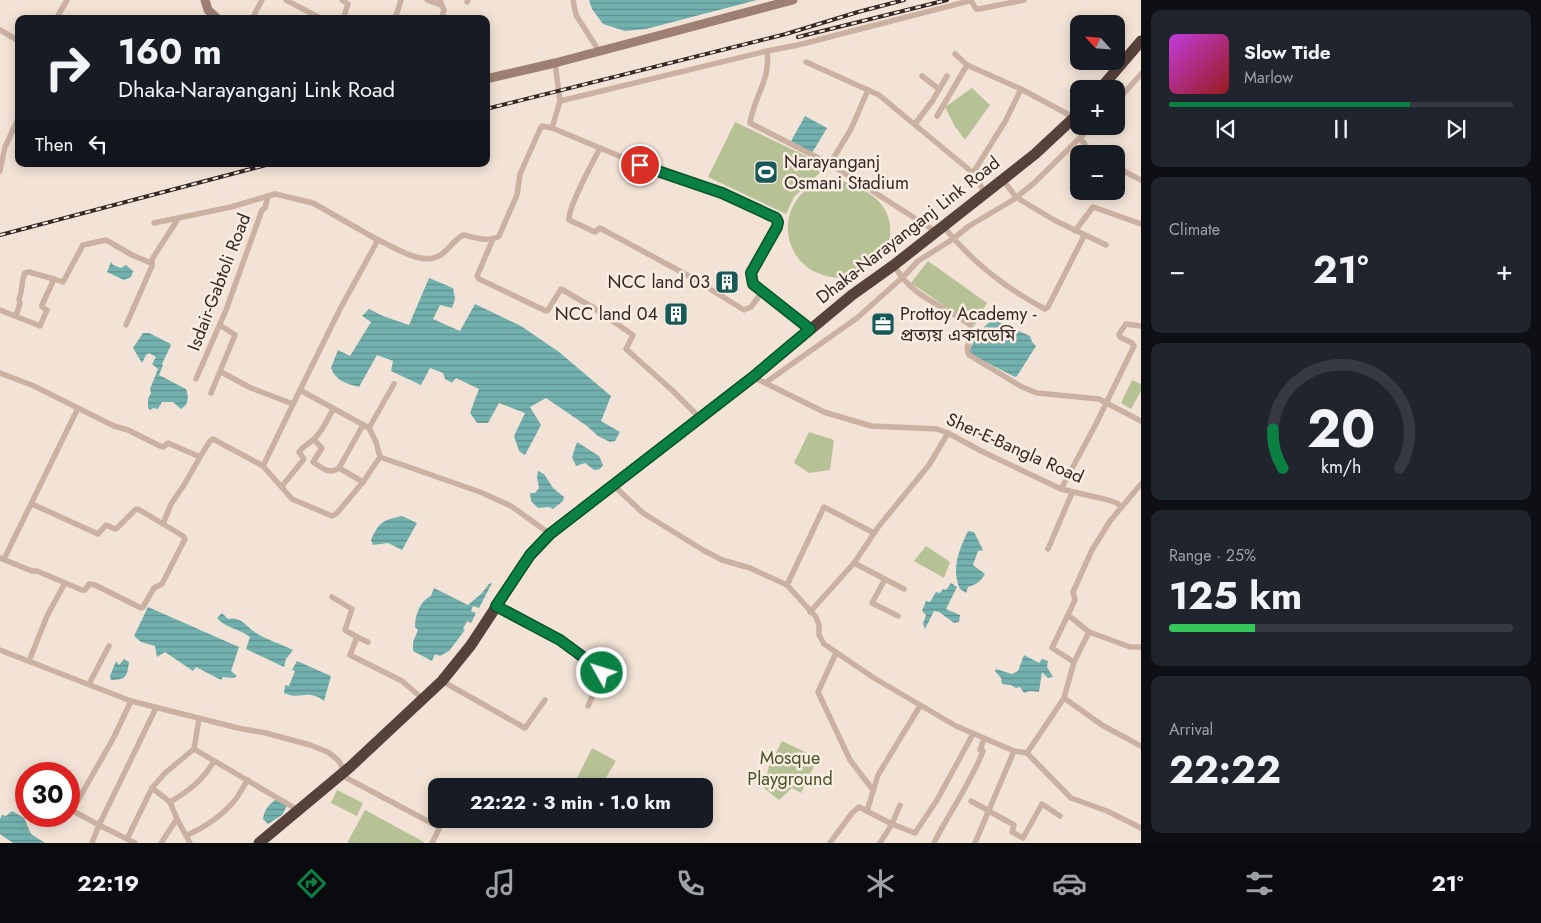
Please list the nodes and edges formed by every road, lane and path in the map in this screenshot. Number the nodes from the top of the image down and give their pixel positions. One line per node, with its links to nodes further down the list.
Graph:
1 (67, 0): 12 (street)
2 (205, 0): 13 (street)
3 (262, 0): 14 (street)
4 (286, 0): 15 (street)
5 (401, 0): 17 (street)
6 (427, 0): 11 (street)
7 (573, 0): 22 (street)
8 (793, 0): 22 (street)
9 (1024, 0): 23 (street)
10 (344, 1): 16 (street)
11 (441, 3): 18 (street)
12 (58, 15)
13 (214, 15)
14 (254, 15)
15 (314, 15)
16 (345, 15)
17 (396, 15)
18 (442, 15)
19 (0, 30): 20 (street)
20 (15, 39)
21 (1141, 41): 32 (highway)
22 (599, 50): 26 (street)
23 (767, 51): 37 (street); 48 (street)
24 (955, 54): 27 (street)
25 (806, 62): 35 (street)
26 (555, 63): 31 (street); 37 (street)
27 (967, 65): 34 (street); 39 (street)
28 (1141, 74): 36 (street)
29 (922, 76): 33 (street)
30 (947, 76): 33 (street)
31 (490, 78)
32 (1108, 80)
33 (939, 89): 41 (street)
34 (1022, 89): 38 (street); 51 (street)
35 (868, 90): 41 (street); 48 (street)
36 (1125, 92)
37 (560, 101): 43 (street)
38 (1070, 112)
39 (937, 116)
40 (1070, 122): 52 (highway, Dhaka-Narayanganj Link Road)
41 (915, 124): 51 (street)
42 (15, 126): 49 (street)
43 (552, 128): 47 (street); 63 (street)
44 (1083, 135): 45 (street)
45 (1080, 138): 46 (street); 56 (street)
46 (1085, 145)
47 (600, 148): 71 (street); 71 (street)
48 (830, 164): 60 (street)
49 (0, 171)
50 (1125, 172): 53 (street)
51 (973, 173): 54 (street)
52 (1003, 180): 54 (highway, Dhaka-Narayanganj Link Road); 56 (street)
53 (1141, 180)
54 (985, 193): 60 (highway, Dhaka-Narayanganj Link Road)
55 (268, 196): 57 (street); 65 (street); 74 (street, Isdair-Gabtoli Road)
56 (1016, 197): 61 (street); 64 (street)
57 (178, 219): 58 (street); 67 (street)
58 (154, 223)
59 (1141, 224): 61 (street)
60 (939, 228): 64 (street); 68 (highway, Dhaka-Narayanganj Link Road)
61 (1075, 231): 62 (street)
62 (1084, 236): 64 (street); 66 (street)
63 (493, 239): 65 (street); 90 (street)
64 (953, 239): 69 (street)
65 (378, 240): 84 (street)
66 (1106, 245)
67 (151, 263): 70 (street); 75 (street)
68 (894, 265): 69 (street); 77 (highway, Dhaka-Narayanganj Link Road)
69 (901, 278): 82 (street); 86 (street)
70 (54, 280): 73 (street); 73 (street)
71 (762, 292): 77 (street)
72 (0, 310): 73 (street)
73 (16, 316)
74 (220, 324): 78 (street); 81 (street, Isdair-Gabtoli Road)
75 (126, 325)
76 (1141, 326): 86 (street)
77 (810, 329): 80 (highway, Dhaka-Narayanganj Link Road)
78 (221, 372): 85 (street); 87 (street, Isdair-Gabtoli Road)
79 (0, 373): 88 (street)
80 (753, 377): 82 (street, Sher-E-Bangla Road); 90 (highway, Dhaka-Narayanganj Link Road)
81 (196, 379)
82 (765, 383): 93 (street, Sher-E-Bangla Road)
83 (394, 384): 92 (street)
84 (300, 390): 87 (street); 89 (street)
85 (211, 393)
86 (1106, 402): 91 (street); 103 (street)
87 (293, 404): 97 (street)
88 (78, 408): 95 (street); 105 (street)
89 (333, 409): 92 (street); 94 (street)
90 (700, 418): 100 (highway, Dhaka-Narayanganj Link Road)
91 (1141, 422)
92 (366, 426): 96 (street); 98 (street)
93 (948, 433): 103 (street, Sher-E-Bangla Road); 108 (street)
94 (314, 440): 98 (street); 102 (street)
95 (200, 457): 97 (street); 107 (street)
96 (380, 458): 99 (street); 109 (street)
97 (263, 466): 102 (street)
98 (339, 468): 99 (street)
99 (363, 482): 102 (street)
100 (612, 484): 109 (highway, Dhaka-Narayanganj Link Road); 115 (street)
101 (1141, 484): 106 (street)
102 (282, 486)
103 (1061, 489): 104 (street, Sher-E-Bangla Road)
104 (1072, 493): 106 (street, Sher-E-Bangla Road); 110 (street)
105 (32, 504): 107 (street); 111 (street)
106 (1121, 507): 120 (street)
107 (163, 524): 114 (street)
108 (874, 533): 112 (street); 115 (street)
109 (550, 534): 118 (highway, Dhaka-Narayanganj Link Road)
110 (1048, 549)
111 (2, 559): 114 (street)
112 (854, 563): 113 (street); 119 (street)
113 (885, 579): 116 (street); 121 (street)
114 (65, 583): 129 (street)
115 (787, 585): 119 (street)
116 (904, 589)
117 (332, 597): 123 (street)
118 (496, 606): 131 (highway, Dhaka-Narayanganj Link Road); 137 (street)
119 (810, 612): 128 (street)
120 (1068, 615): 122 (street); 130 (street)
121 (898, 616)
122 (1089, 632): 126 (street); 130 (street)
123 (357, 637): 124 (street); 134 (street)
124 (368, 642)
125 (109, 646): 132 (street)
126 (1141, 647)
127 (0, 650): 129 (street)
128 (836, 653): 138 (street); 151 (street)
129 (29, 660): 132 (street)
130 (1074, 662): 133 (street)
131 (442, 681): 134 (highway, Dhaka-Narayanganj Link Road); 135 (street)
132 (89, 684): 136 (street)
133 (1064, 698): 143 (street); 146 (street)
134 (423, 699): 148 (highway, Dhaka-Narayanganj Link Road)
135 (545, 700)
136 (131, 701): 139 (street); 161 (street)
137 (588, 706)
138 (920, 706): 141 (street); 151 (street)
139 (156, 708): 140 (street); 161 (street)
140 (199, 719): 144 (street); 148 (street)
141 (973, 734): 142 (street); 160 (street)
142 (984, 739): 145 (street); 165 (street)
143 (1141, 746)
144 (194, 749): 147 (street); 150 (street)
145 (1014, 750): 146 (street); 157 (street)
146 (1027, 753): 162 (street)
147 (214, 761): 149 (street); 153 (street)
148 (343, 773): 155 (highway, Dhaka-Narayanganj Link Road); 171 (street)
149 (248, 780): 155 (street); 163 (street)
150 (152, 788): 153 (street); 164 (street)
151 (873, 790): 156 (street)
152 (971, 801): 157 (street)
153 (170, 802): 159 (street)
154 (900, 805): 160 (street)
155 (298, 810): 170 (highway, Dhaka-Narayanganj Link Road)
156 (867, 811): 160 (street); 172 (street)
157 (988, 812): 158 (street); 174 (street)
158 (1060, 816)
159 (177, 819): 163 (street); 168 (street)
160 (892, 824): 173 (street)
161 (101, 826): 164 (street); 166 (street)
162 (1141, 828)
163 (186, 835): 169 (street)
164 (126, 839): 167 (street)
165 (936, 842)
166 (92, 843)
167 (135, 843)
168 (161, 843)
169 (190, 843)
170 (259, 843)
171 (432, 843)
172 (830, 843)
173 (880, 843)
174 (975, 843)

